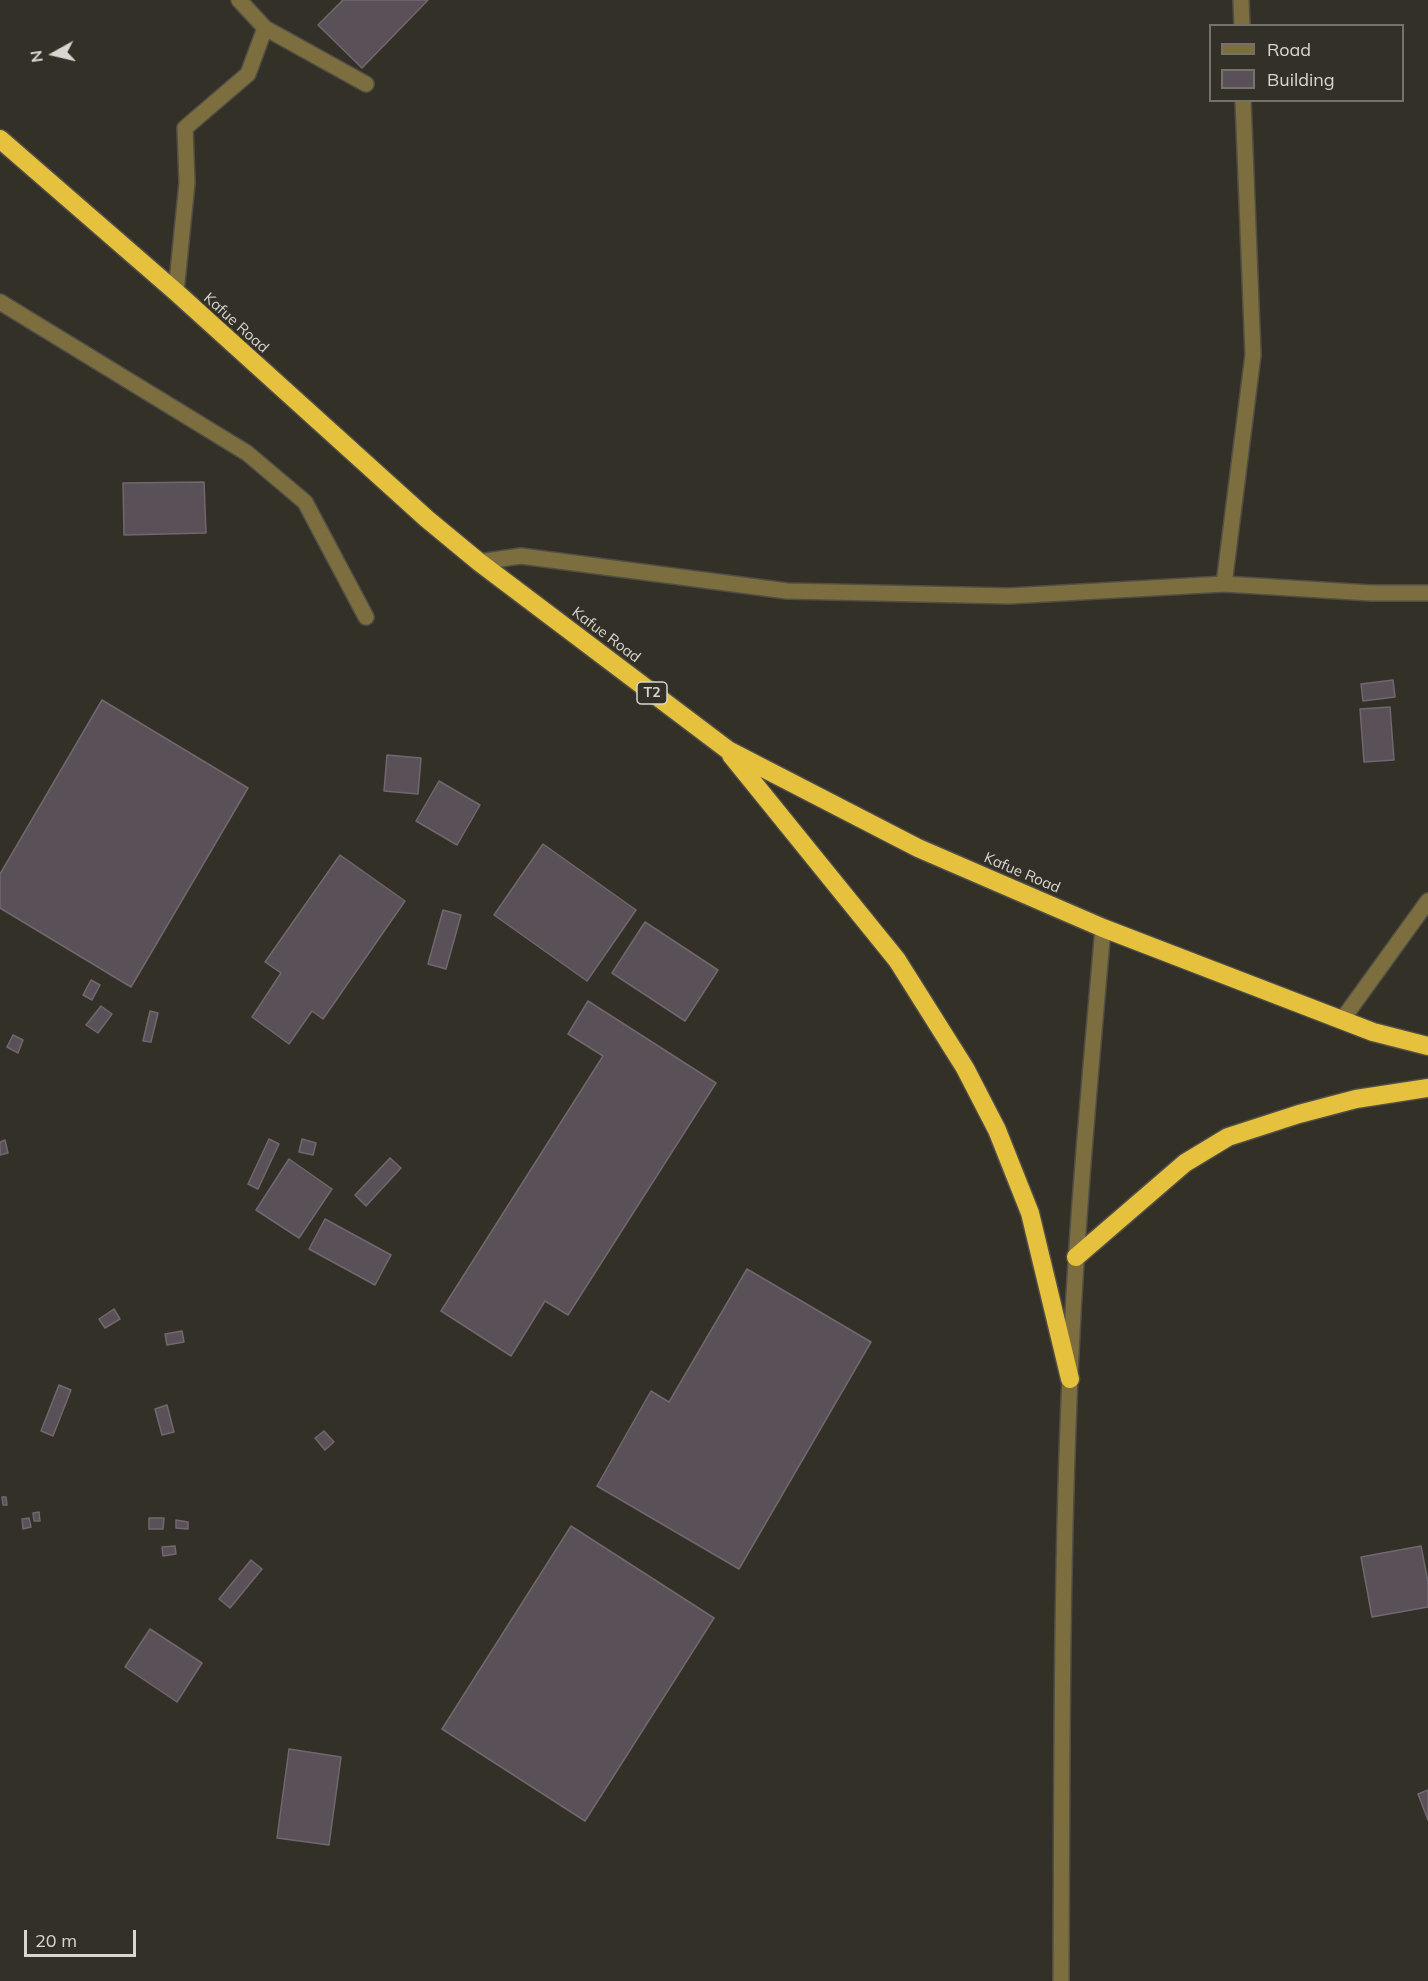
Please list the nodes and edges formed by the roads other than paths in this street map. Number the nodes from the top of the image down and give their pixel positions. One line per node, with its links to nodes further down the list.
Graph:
1 (239, 0): 4 (street)
2 (1241, 0): 3 (street)
3 (1242, 24)
4 (264, 28): 5 (street); 8 (street)
5 (366, 84)
6 (1243, 102): 11 (street)
7 (0, 139): 8 (highway, Kafue Road / T2)
8 (176, 292): 10 (highway, Kafue Road / T2)
9 (0, 302): 13 (street)
10 (479, 562): 11 (street); 14 (highway, Kafue Road / T2)
11 (1224, 584): 12 (street)
12 (1428, 593)
13 (366, 617)
14 (728, 750): 16 (highway, Kafue Road / T2); 21 (highway)
15 (1428, 901): 17 (street)
16 (1103, 928): 17 (highway, Kafue Road / T2); 20 (street)
17 (1342, 1020): 18 (highway, Kafue Road / T2)
18 (1428, 1046)
19 (1428, 1088): 20 (highway)
20 (1076, 1257): 21 (street)
21 (1070, 1379): 22 (street)
22 (1061, 1981)

